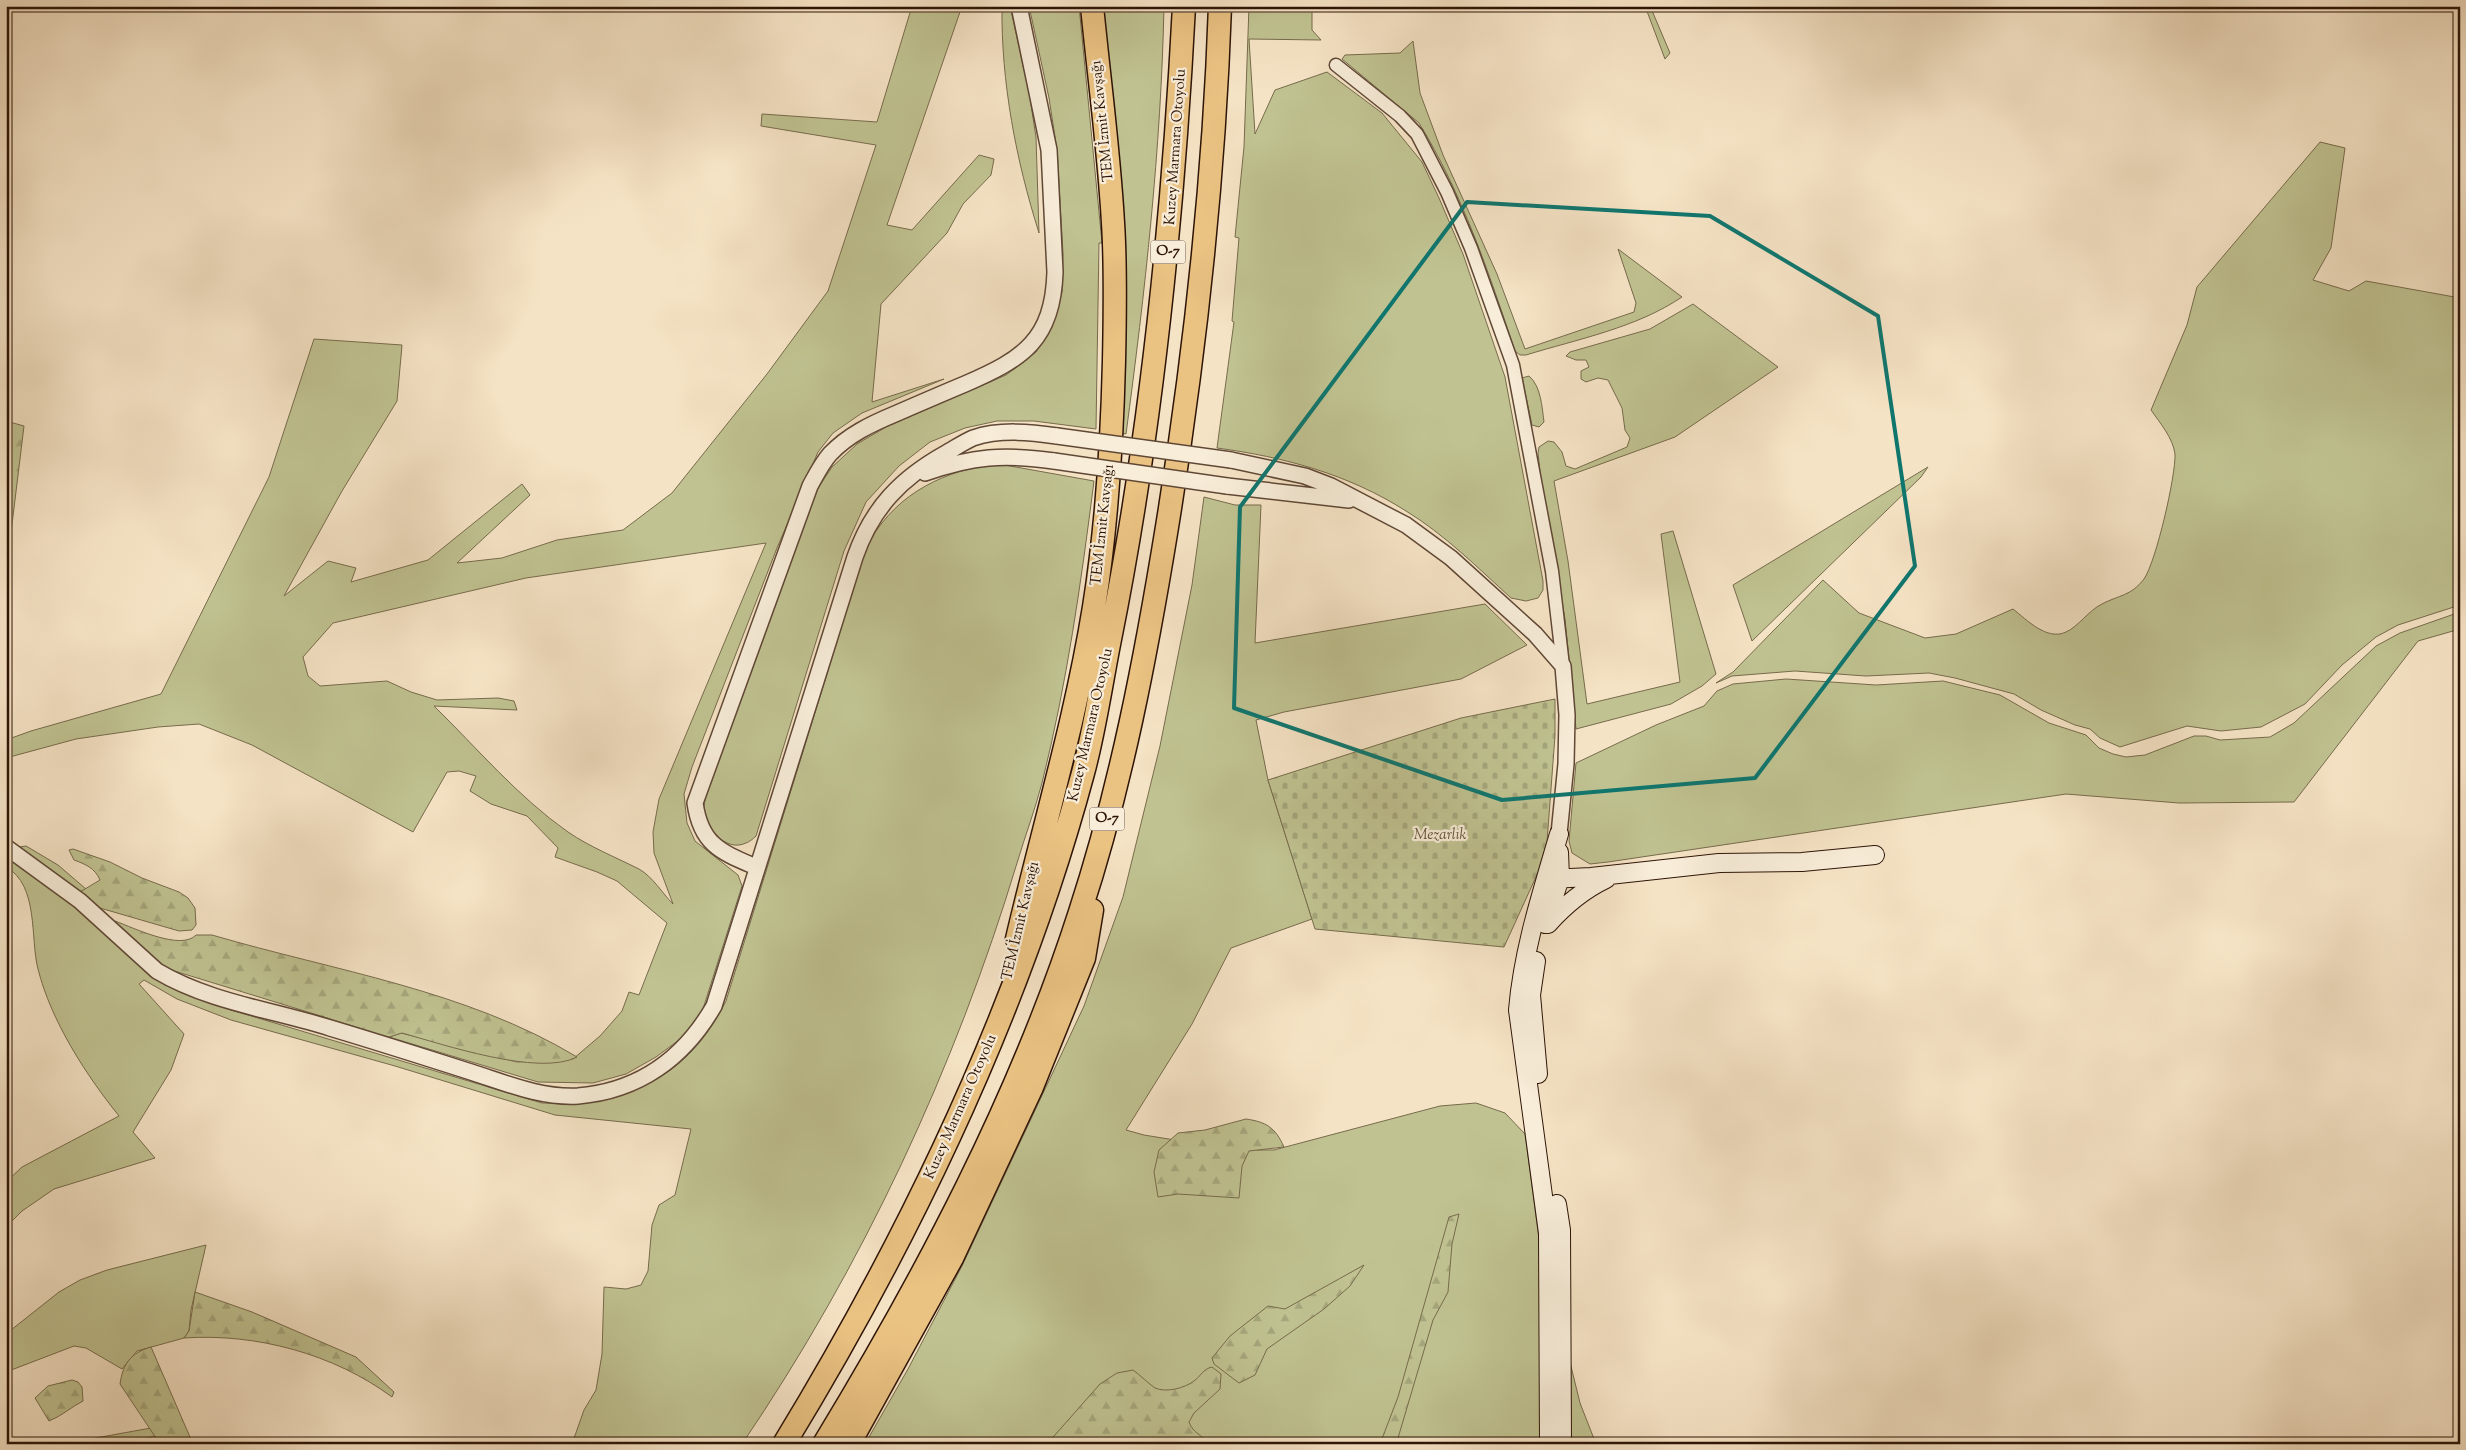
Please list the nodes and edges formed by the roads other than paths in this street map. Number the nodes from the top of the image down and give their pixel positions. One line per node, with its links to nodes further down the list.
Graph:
1 (1019, 6): 15 (street)
2 (1092, 6): 19 (highway, TEM İzmit Kavşağı / O-7)
3 (1184, 6): 19 (highway, Kuzey Marmara Otoyolu / O-7)
4 (1220, 6): 7 (highway, O-7)
5 (1226, 6): 7 (highway, O-7)
6 (1336, 64): 10 (street)
7 (1214, 139): 11 (highway, O-7)
8 (905, 480): 9 (street, bridge); 9 (street, bridge); 15 (street)
9 (1361, 502): 10 (street)
10 (1563, 666): 12 (street)
11 (1108, 818): 21 (highway, O-7); 22 (highway)
12 (1559, 834): 16 (main road); 17 (main road)
13 (6, 847): 15 (street)
14 (1875, 855): 16 (main road)
15 (756, 867)
16 (1615, 874): 17 (main road); 18 (main road)
17 (1553, 879): 18 (main road); 23 (main road)
18 (1543, 930): 24 (main road)
19 (994, 1034): 20 (highway, Kuzey Marmara Otoyolu / O-7)
20 (784, 1444)
21 (824, 1444)
22 (849, 1444)
23 (1549, 1444)
24 (1562, 1444)

